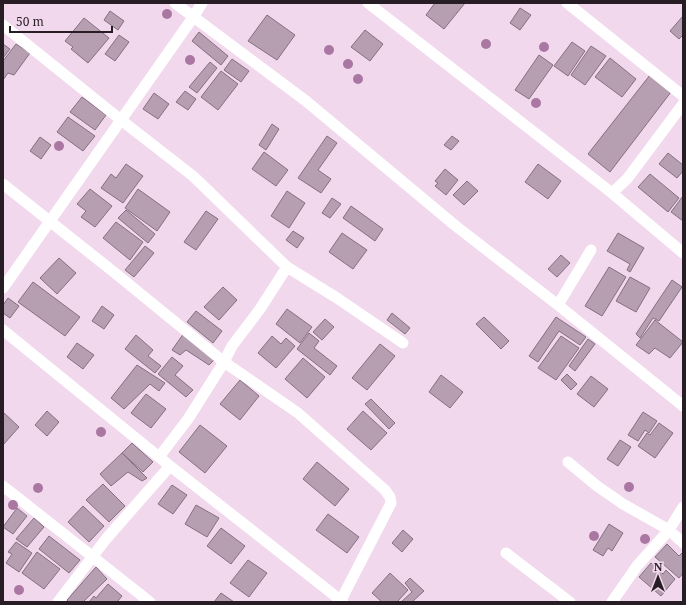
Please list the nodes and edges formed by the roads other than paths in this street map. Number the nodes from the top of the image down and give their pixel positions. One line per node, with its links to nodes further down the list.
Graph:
1 (176, 3): 5 (street)
2 (202, 3): 5 (street)
3 (368, 3): 11 (street)
4 (566, 3): 7 (street)
5 (194, 16): 9 (street); 17 (street)
6 (3, 25): 9 (street)
7 (683, 96)
8 (683, 104): 11 (street)
9 (121, 120): 12 (street); 15 (street)
10 (3, 184): 12 (street)
11 (612, 193): 14 (street)
12 (51, 222): 16 (street); 20 (street)
13 (591, 250): 17 (street)
14 (683, 253)
15 (287, 267): 19 (street); 20 (street)
16 (3, 288)
17 (558, 305): 21 (street)
18 (3, 330): 22 (street)
19 (403, 344)
20 (224, 362): 22 (street); 33 (street)
21 (683, 406)
22 (159, 457): 24 (street)
23 (568, 462): 27 (street)
24 (170, 466): 30 (street); 33 (street)
25 (3, 486): 30 (street)
26 (683, 508): 27 (street)
27 (669, 530): 28 (street); 35 (street)
28 (683, 544)
29 (506, 554): 34 (street)
30 (93, 557): 31 (street); 32 (street)
31 (58, 602)
32 (150, 602)
33 (341, 602)
34 (570, 602)
35 (612, 602)

